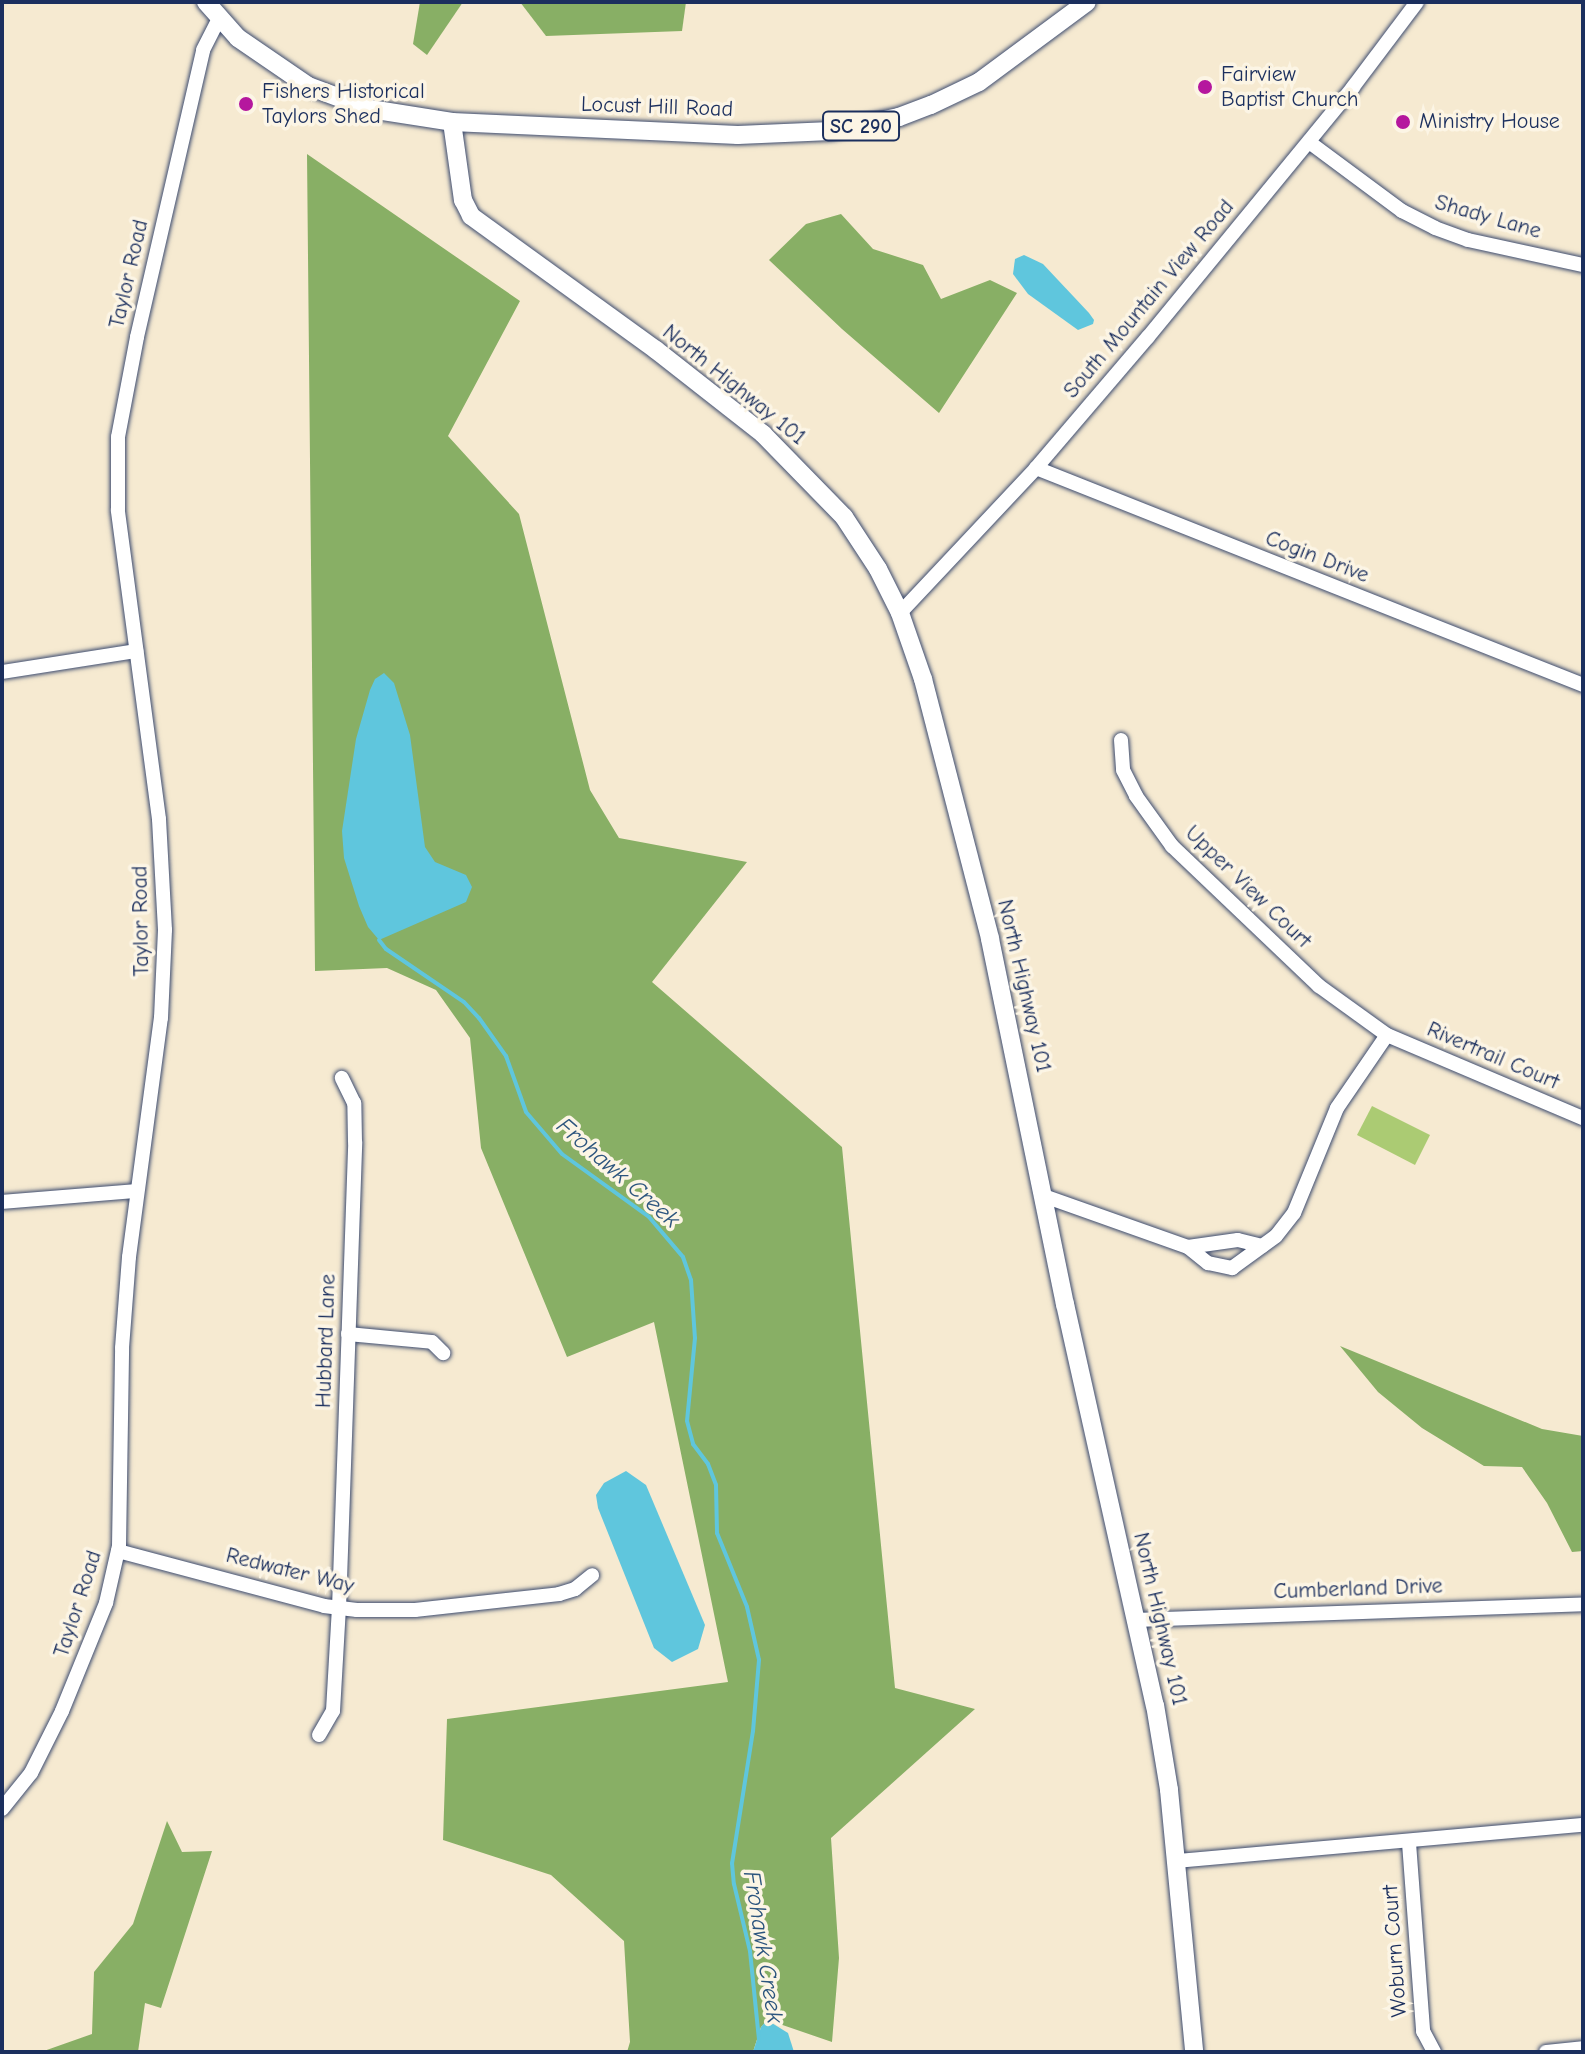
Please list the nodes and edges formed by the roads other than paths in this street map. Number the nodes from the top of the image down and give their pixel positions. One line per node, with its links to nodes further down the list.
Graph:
1 (206, 2): 4 (main road, Locust Hill Road)
2 (1087, 2): 5 (main road, Locust Hill Road / SC 290)
3 (1417, 2): 6 (street, South Mountain View Road)
4 (219, 18): 5 (main road, Locust Hill Road); 10 (street, Taylor Road)
5 (452, 122): 9 (main road, North Highway 101)
6 (1309, 142): 7 (street, Shady Lane); 8 (street, South Mountain View Road)
7 (1583, 265)
8 (1036, 468): 9 (street, South Mountain View Road); 12 (street, Cogin Drive)
9 (900, 613): 18 (main road, North Highway 101)
10 (136, 651): 11 (street); 17 (street, Taylor Road)
11 (2, 672)
12 (1583, 685)
13 (1121, 740): 14 (street, Upper View Court)
14 (1387, 1035): 16 (street, Rivertrail Court); 20 (street)
15 (342, 1078): 22 (street, Hubbard Lane)
16 (1583, 1118)
17 (137, 1191): 19 (street); 24 (street, Taylor Road)
18 (1044, 1196): 21 (street); 28 (main road, North Highway 101)
19 (2, 1202)
20 (1262, 1246): 21 (street); 21 (street)
21 (1188, 1247)
22 (348, 1334): 23 (street); 27 (street, Hubbard Lane)
23 (443, 1353)
24 (118, 1551): 27 (street, Redwater Way); 30 (street, Taylor Road)
25 (592, 1575): 27 (street, Redwater Way)
26 (1583, 1604): 28 (street, Cumberland Drive)
27 (339, 1608): 29 (street, Hubbard Lane)
28 (1135, 1620): 33 (main road, North Highway 101)
29 (319, 1735)
30 (2, 1809)
31 (1583, 1825): 32 (street)
32 (1409, 1843): 33 (street); 36 (street, Woburn Court)
33 (1177, 1861): 35 (main road, North Highway 101)
34 (1583, 2048): 37 (street)
35 (1194, 2052)
36 (1434, 2052)
37 (1546, 2052)

